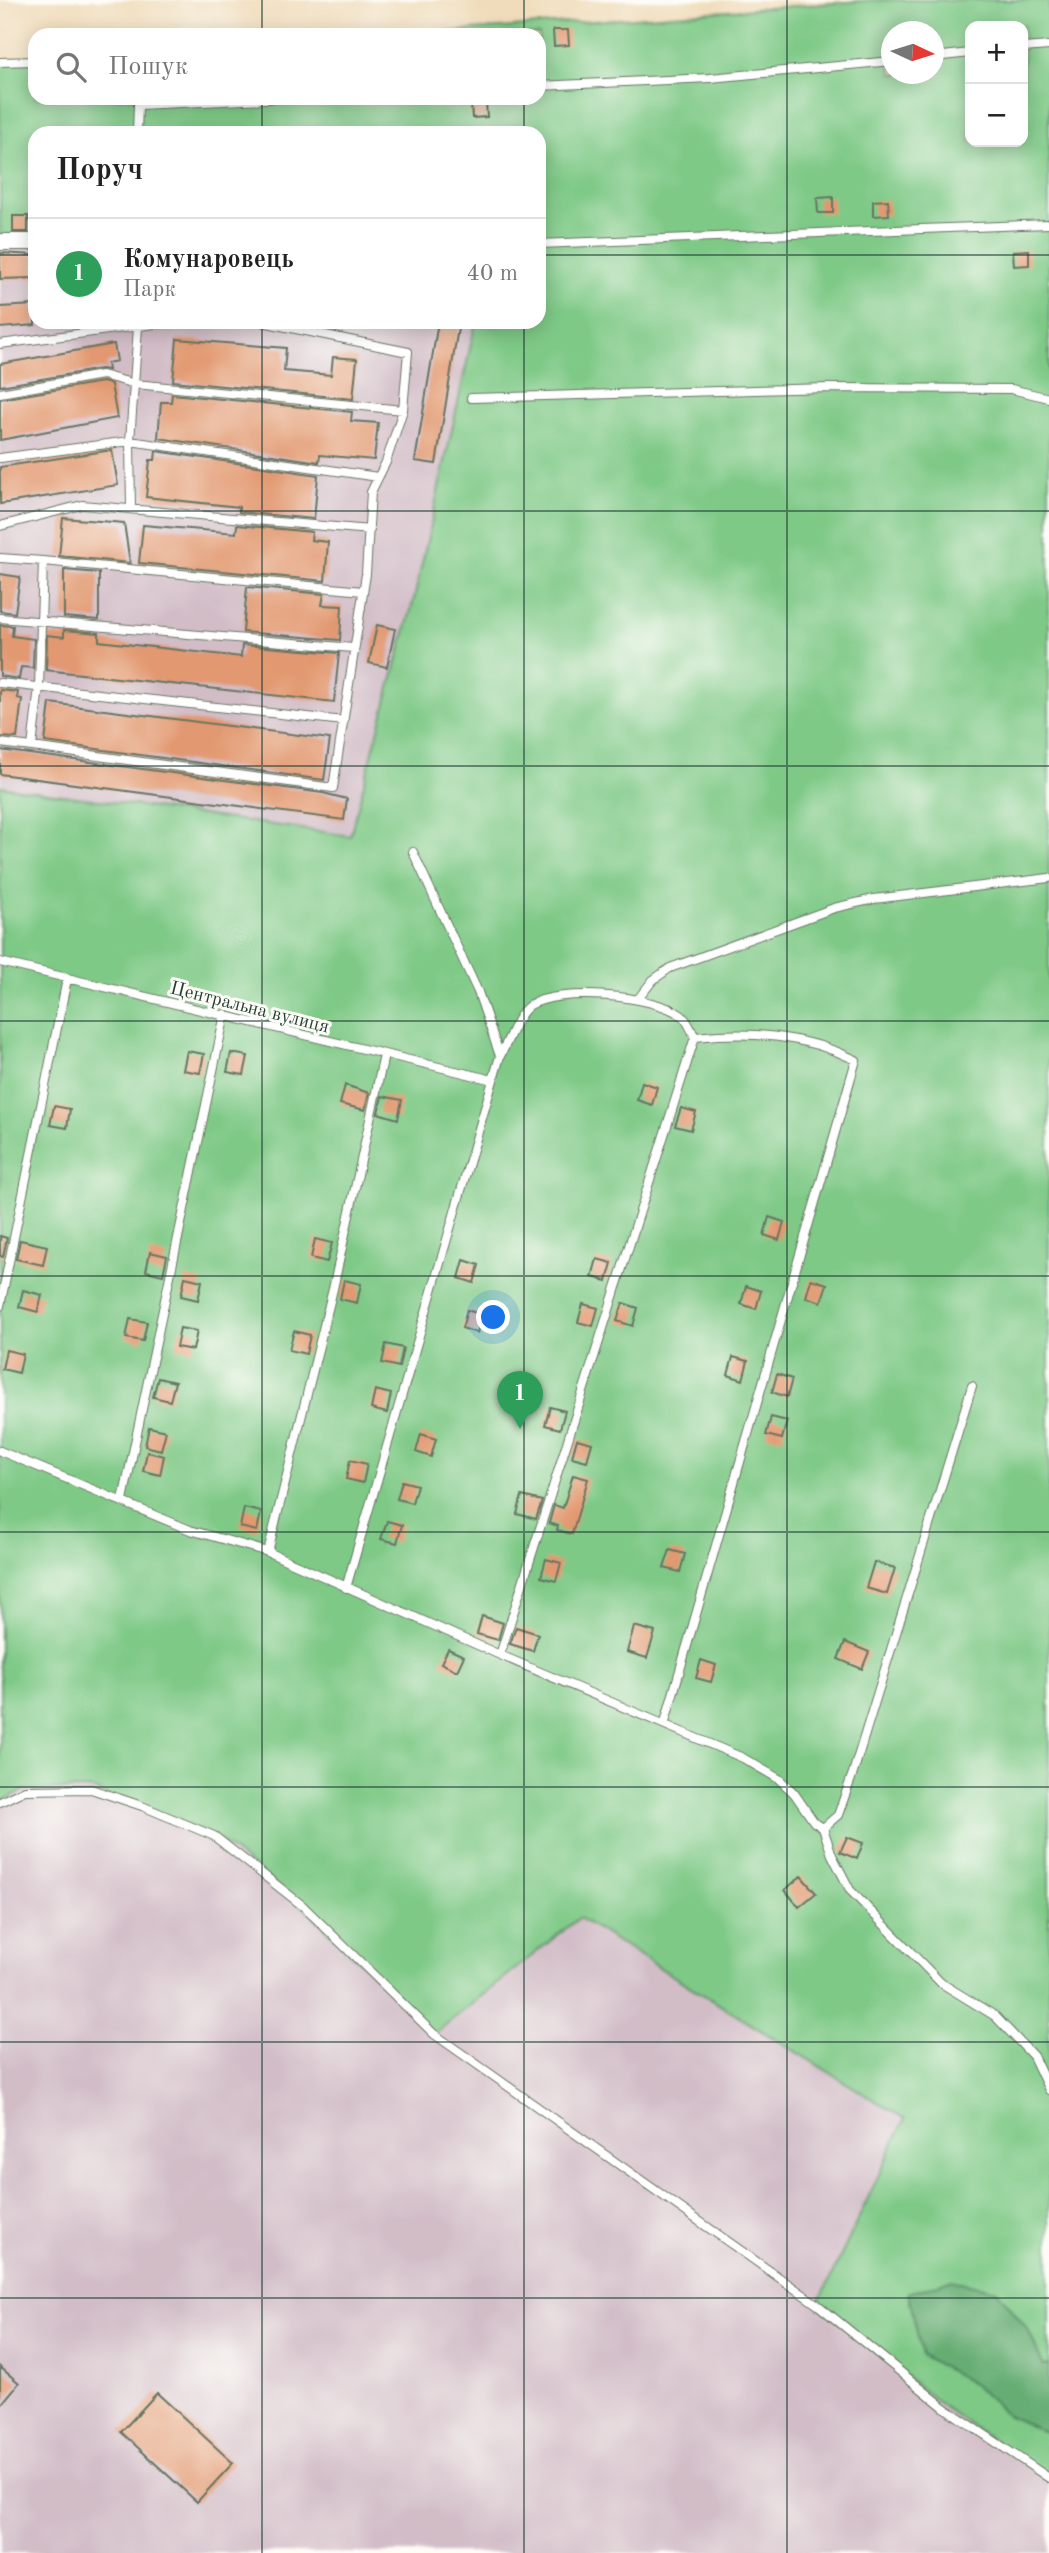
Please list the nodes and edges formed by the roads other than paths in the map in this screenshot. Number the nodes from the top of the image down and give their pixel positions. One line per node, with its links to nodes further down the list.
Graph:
1 (1049, 46): 2 (lane)
2 (1028, 48)
3 (965, 54): 4 (lane)
4 (944, 56)
5 (28, 61): 6 (lane)
6 (0, 62)
7 (881, 62): 8 (lane)
8 (546, 86)
9 (138, 105): 10 (lane)
10 (137, 126)
11 (1049, 225): 14 (lane)
12 (0, 242): 13 (street)
13 (28, 242)
14 (546, 244)
15 (122, 329): 18 (lane)
16 (138, 329): 19 (lane)
17 (296, 329): 23 (lane)
18 (0, 344)
19 (135, 384): 20 (lane); 23 (lane); 24 (lane)
20 (0, 393)
21 (471, 398): 22 (lane)
22 (1049, 398)
23 (403, 410): 26 (lane)
24 (130, 441): 25 (lane); 26 (lane); 27 (lane)
25 (0, 458)
26 (378, 477): 29 (lane)
27 (131, 509): 28 (lane); 29 (lane)
28 (0, 526)
29 (370, 530): 32 (lane)
30 (0, 558): 31 (lane)
31 (43, 561): 32 (lane); 34 (lane)
32 (363, 591): 35 (lane)
33 (0, 618): 34 (lane)
34 (41, 623): 35 (lane); 37 (lane)
35 (353, 648): 38 (lane)
36 (0, 683): 37 (lane)
37 (39, 687): 38 (lane); 40 (lane)
38 (344, 721): 40 (lane)
39 (0, 743): 40 (lane)
40 (33, 747)
41 (413, 852): 49 (lane)
42 (1049, 878): 45 (lane)
43 (0, 962): 44 (lane, Центральна вулиця)
44 (67, 979): 46 (lane, Центральна вулиця); 51 (lane)
45 (638, 999): 47 (lane); 49 (lane)
46 (225, 1014): 48 (lane, Центральна вулиця); 54 (lane)
47 (695, 1037): 57 (lane); 58 (lane)
48 (384, 1055): 50 (lane, Центральна вулиця); 55 (lane)
49 (500, 1056): 50 (lane)
50 (493, 1080): 56 (lane)
51 (0, 1306)
52 (972, 1385): 60 (lane)
53 (0, 1451): 54 (lane)
54 (123, 1500): 55 (lane)
55 (268, 1552): 56 (lane)
56 (346, 1588): 57 (lane)
57 (500, 1656): 58 (lane)
58 (664, 1722): 60 (lane)
59 (0, 1802): 62 (lane)
60 (823, 1828): 61 (lane)
61 (1049, 2090)
62 (1049, 2478)

